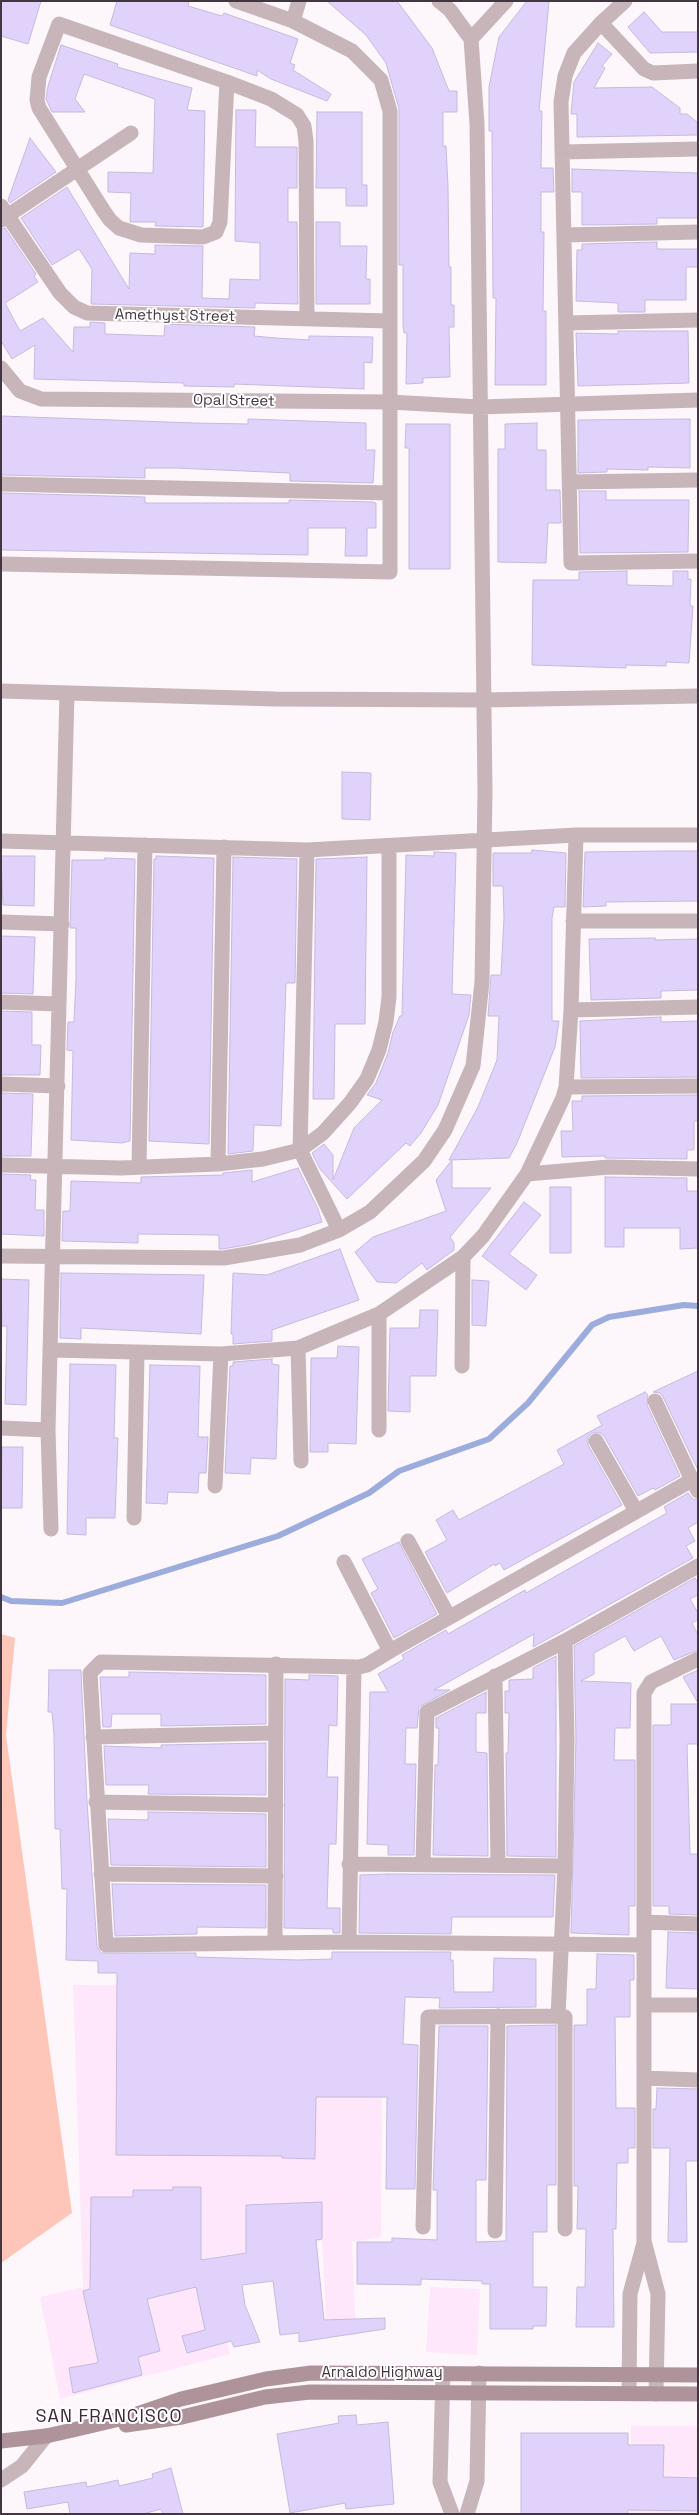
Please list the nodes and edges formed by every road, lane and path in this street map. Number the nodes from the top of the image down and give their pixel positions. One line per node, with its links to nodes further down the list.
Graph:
1 (236, 1): 6 (street)
2 (299, 1): 6 (street)
3 (439, 1): 8 (street)
4 (506, 1): 8 (street)
5 (625, 1): 7 (street)
6 (293, 21): 20 (street)
7 (601, 22): 9 (street); 13 (street)
8 (471, 38): 26 (street)
9 (698, 71)
10 (227, 82): 14 (street); 14 (street); 18 (street)
11 (131, 132): 14 (street)
12 (698, 149): 13 (street)
13 (562, 152): 17 (street)
14 (77, 169): 15 (street)
15 (4, 214): 18 (street, Amethyst Street)
16 (698, 232): 17 (street)
17 (564, 235): 21 (street)
18 (307, 319): 20 (street, Amethyst Street)
19 (698, 320): 21 (street)
20 (390, 321): 24 (street)
21 (567, 323): 25 (street)
22 (1, 368): 24 (street, Opal Street)
23 (698, 400): 25 (street, Opal Street)
24 (389, 402): 26 (street, Opal Street); 30 (street)
25 (568, 404): 26 (street, Opal Street); 28 (street)
26 (480, 407): 36 (street)
27 (698, 480): 28 (street)
28 (571, 482): 31 (street)
29 (1, 484): 30 (street)
30 (390, 492): 32 (street)
31 (698, 561)
32 (1, 564)
33 (1, 691): 34 (street)
34 (67, 693): 36 (street); 41 (street)
35 (698, 696): 36 (street)
36 (484, 700): 39 (street)
37 (698, 835): 38 (street)
38 (576, 836): 39 (street); 46 (street)
39 (483, 840): 43 (street); 65 (street)
40 (1, 841): 41 (street)
41 (63, 843): 42 (street); 49 (street)
42 (145, 844): 44 (street); 62 (street)
43 (389, 846): 45 (street); 58 (street)
44 (224, 847): 45 (street); 59 (street)
45 (307, 850): 58 (street)
46 (573, 921): 47 (street); 53 (street)
47 (698, 921)
48 (1, 922): 49 (street)
49 (62, 924): 51 (street)
50 (1, 1002): 51 (street)
51 (58, 1004): 55 (street)
52 (698, 1007): 53 (street)
53 (571, 1010): 57 (street)
54 (1, 1084): 55 (street)
55 (58, 1086): 61 (street)
56 (698, 1086): 57 (street)
57 (566, 1087): 64 (street)
58 (300, 1150): 59 (street); 65 (street)
59 (218, 1164): 62 (street)
60 (1, 1165): 61 (street)
61 (55, 1166): 62 (street); 67 (street)
62 (139, 1166)
63 (698, 1169): 64 (street)
64 (527, 1174): 68 (street)
65 (340, 1230): 67 (street)
66 (1, 1256): 67 (street)
67 (54, 1257): 71 (street)
68 (463, 1257): 69 (street); 74 (street)
69 (379, 1314): 70 (street); 78 (street)
70 (298, 1348): 73 (street); 80 (street)
71 (52, 1350): 72 (street); 77 (street)
72 (137, 1353): 73 (street); 84 (street)
73 (221, 1354): 82 (street)
74 (462, 1366)
75 (655, 1401): 81 (street)
76 (1, 1428): 77 (street)
77 (48, 1430): 85 (street)
78 (379, 1430)
79 (596, 1441): 83 (street)
80 (301, 1461)
81 (695, 1485): 83 (street)
82 (215, 1486)
83 (636, 1511): 89 (street)
84 (134, 1518)
85 (51, 1529)
86 (408, 1541): 89 (street)
87 (344, 1562): 91 (street)
88 (698, 1566): 90 (street)
89 (449, 1617): 91 (street)
90 (564, 1641): 95 (street); 103 (street)
91 (390, 1652): 94 (street)
92 (698, 1659): 106 (street)
93 (276, 1664): 94 (street); 96 (street); 97 (street)
94 (354, 1667): 101 (street)
95 (495, 1676): 100 (street); 102 (street)
96 (276, 1733): 97 (street); 99 (street)
97 (93, 1737): 98 (street)
98 (96, 1802): 99 (street); 104 (street)
99 (276, 1805): 105 (street)
100 (423, 1863): 101 (street); 102 (street)
101 (349, 1864): 109 (street)
102 (498, 1865): 103 (street)
103 (565, 1866): 110 (street)
104 (101, 1874): 105 (street); 108 (street)
105 (276, 1876): 108 (street)
106 (644, 1922): 107 (street); 111 (street)
107 (698, 1924)
108 (275, 1942): 109 (street)
109 (349, 1942): 110 (street)
110 (562, 1943): 111 (street); 115 (street)
111 (644, 1945): 112 (street)
112 (644, 2005): 113 (street); 116 (street)
113 (698, 2005)
114 (498, 2016): 115 (street); 118 (street); 120 (street)
115 (558, 2016): 119 (street)
116 (644, 2078): 117 (street); 121 (street)
117 (698, 2080)
118 (423, 2227)
119 (565, 2229)
120 (495, 2231)
121 (644, 2241): 124 (street); 125 (street)
122 (443, 2373): 123 (main road, Arnaldo Highway); 127 (street); 132 (main road, Arnaldo Highway)
123 (479, 2373): 124 (main road, Arnaldo Highway); 128 (street)
124 (630, 2374): 125 (main road, Arnaldo Highway); 129 (street)
125 (658, 2375): 126 (main road, Arnaldo Highway); 130 (street)
126 (698, 2375)
127 (442, 2392): 128 (main road, Arnaldo Highway); 132 (main road, Arnaldo Highway); 136 (street)
128 (479, 2392): 129 (main road, Arnaldo Highway); 137 (street)
129 (629, 2393): 130 (main road, Arnaldo Highway)
130 (656, 2394): 131 (main road, Arnaldo Highway)
131 (698, 2394)
132 (73, 2430): 133 (main road, Arnaldo Highway)
133 (46, 2436): 134 (main road, Arnaldo Highway); 135 (street)
134 (1, 2441)
135 (1, 2480)
136 (452, 2514)
137 (467, 2514)

